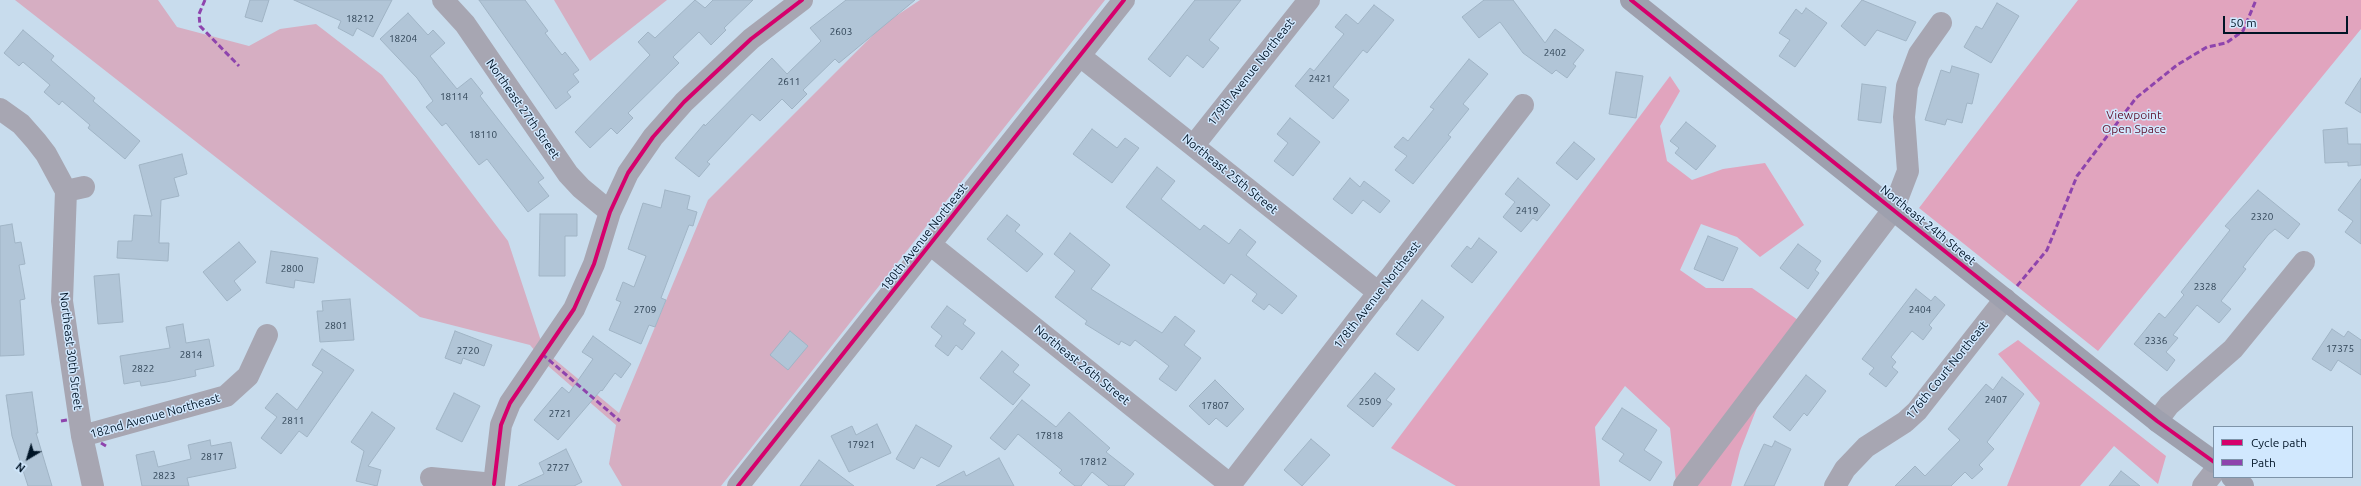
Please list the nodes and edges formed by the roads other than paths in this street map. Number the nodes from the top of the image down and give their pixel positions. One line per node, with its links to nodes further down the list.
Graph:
1 (443, 0): 12 (street, Northeast 27th Street)
2 (802, 0): 12 (street)
3 (1124, 0): 7 (street, 180th Avenue Northeast)
4 (1309, 0): 10 (street, 179th Avenue Northeast)
5 (1631, 0): 11 (main road, Northeast 24th Street)
6 (1941, 23): 11 (street)
7 (1080, 56): 10 (street, Northeast 25th Street); 13 (street, 180th Avenue Northeast)
8 (1523, 106): 15 (street, 178th Avenue Northeast)
9 (0, 109): 19 (street, Northeast 30th Street)
10 (1194, 145): 15 (street, Northeast 25th Street)
11 (1893, 210): 16 (main road, Northeast 24th Street); 28 (street)
12 (610, 212): 24 (street)
13 (931, 245): 25 (street, Northeast 26th Street); 27 (street, 180th Avenue Northeast)
14 (2304, 262): 18 (street)
15 (1379, 293): 25 (street, 178th Avenue Northeast)
16 (2005, 299): 18 (main road, Northeast 24th Street); 29 (street, 176th Court Northeast)
17 (267, 335): 19 (street, 182nd Avenue Northeast)
18 (2157, 421): 20 (main road, Northeast 24th Street)
19 (82, 436): 26 (street, Northeast 30th Street)
20 (2213, 461)
21 (2213, 473): 30 (street)
22 (431, 478): 24 (street)
23 (2233, 478): 31 (main road)
24 (494, 485)
25 (1232, 485)
26 (93, 486)
27 (738, 486)
28 (1684, 486)
29 (1835, 486)
30 (2203, 486)
31 (2243, 486)

